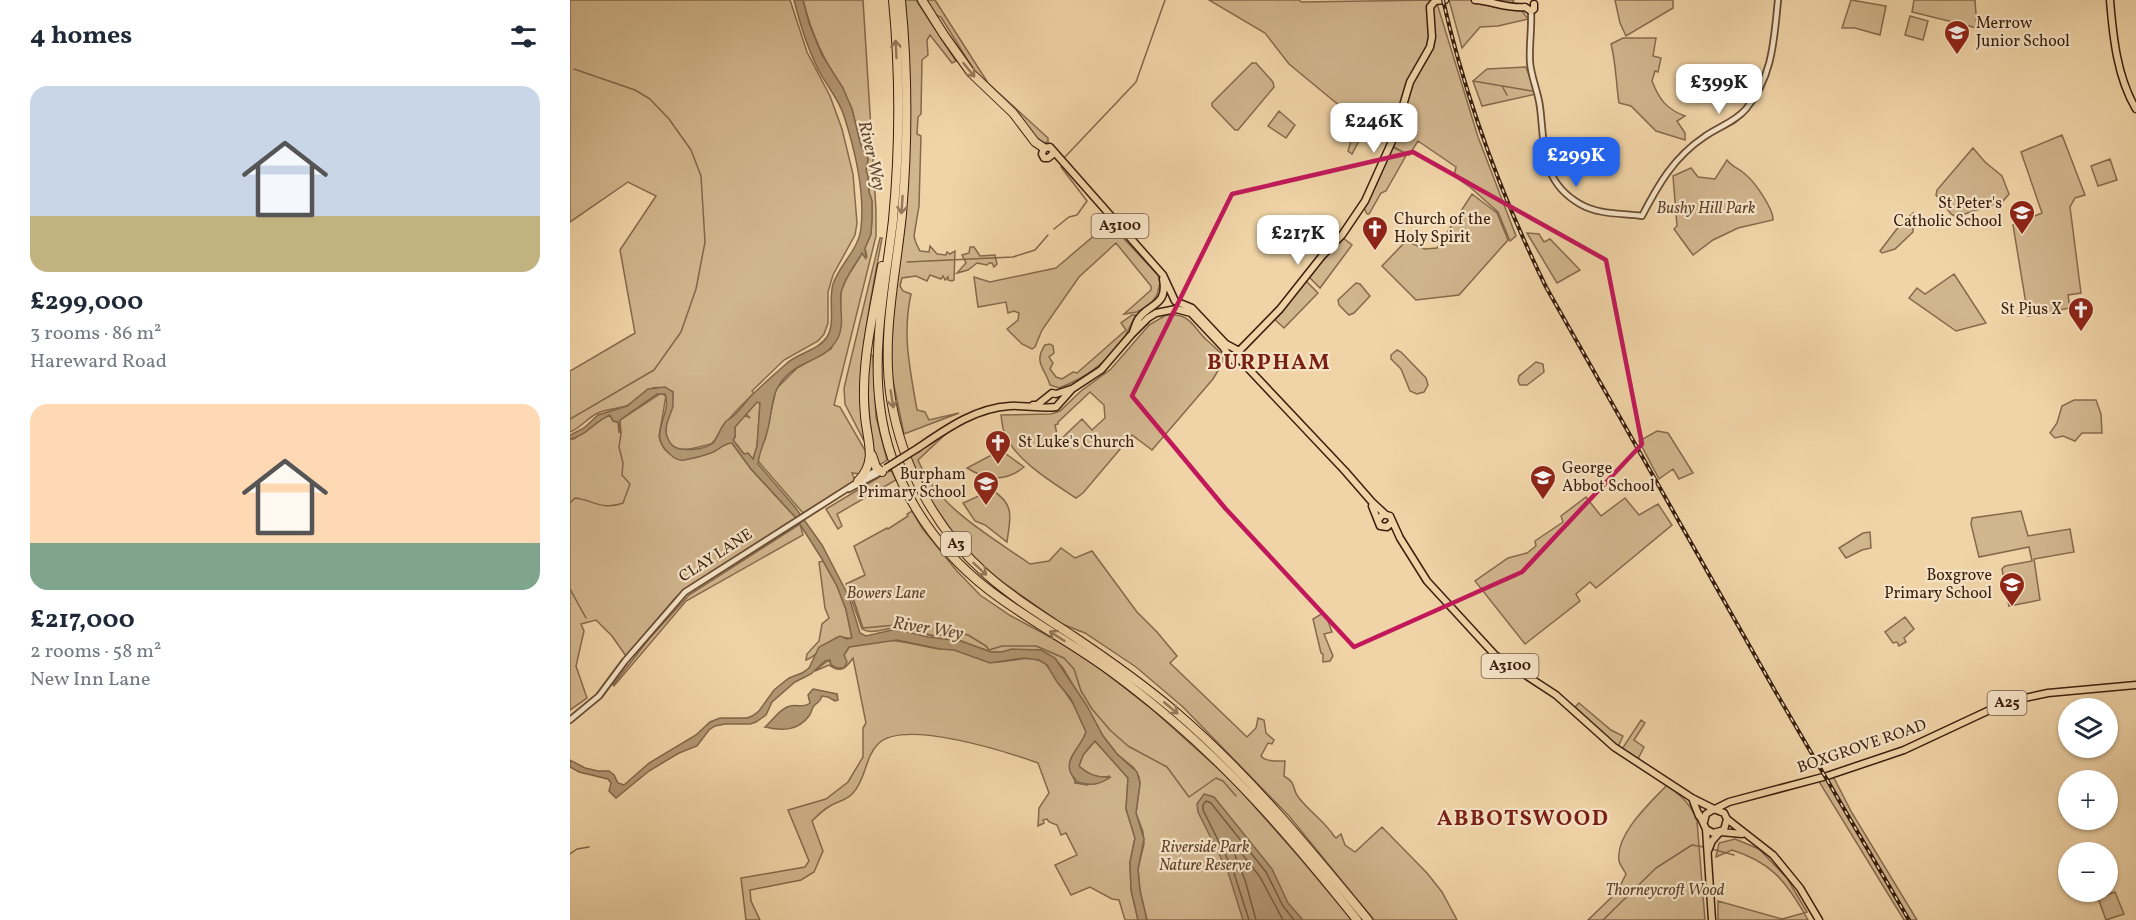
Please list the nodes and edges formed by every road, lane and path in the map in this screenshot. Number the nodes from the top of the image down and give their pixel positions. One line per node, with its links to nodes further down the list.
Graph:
1 (893, 0): 12 (highway, A3, one-way to 1)
2 (901, 0): 48 (highway, A3, one-way to 48)
3 (922, 0): 11 (highway, one-way to 11)
4 (1445, 0): 19 (main road)
5 (1475, 0): 9 (main road)
6 (1542, 0): 9 (main road)
7 (1778, 0): 9 (street)
8 (2110, 0): 10 (main road)
9 (1530, 7)
10 (2136, 109)
11 (1044, 148): 13 (main road, A3100)
12 (895, 191): 28 (highway); 47 (highway, A3, one-way to 12)
13 (1160, 271): 14 (main road); 15 (main road)
14 (1173, 298): 15 (main road); 16 (main road); 17 (main road)
15 (1161, 299): 17 (main road); 18 (main road, CLAY LANE)
16 (1183, 307): 17 (main road); 19 (main road); 20 (main road)
17 (1169, 310): 18 (main road, CLAY LANE)
18 (1131, 335): 22 (main road, CLAY LANE)
19 (1236, 350): 20 (main road); 21 (main road)
20 (1229, 356): 21 (main road)
21 (1239, 359): 32 (main road)
22 (1072, 389): 23 (main road, CLAY LANE); 25 (main road, CLAY LANE)
23 (1056, 393): 24 (main road, CLAY LANE); 25 (main road)
24 (1045, 399): 26 (main road); 27 (main road, CLAY LANE)
25 (1060, 402): 26 (main road, CLAY LANE)
26 (1049, 407): 27 (main road, CLAY LANE)
27 (917, 446): 29 (main road, CLAY LANE, bridge)
28 (870, 451): 29 (highway); 30 (highway)
29 (883, 469): 30 (street, CLAY LANE); 31 (street, CLAY LANE)
30 (858, 481): 31 (street, CLAY LANE)
31 (847, 489): 37 (street, CLAY LANE)
32 (1372, 502): 33 (main road); 34 (main road)
33 (1385, 514): 34 (main road); 35 (main road)
34 (1379, 519): 35 (main road)
35 (1389, 525): 38 (main road, A3100)
36 (2136, 685): 39 (main road, BOXGROVE ROAD / A25)
37 (570, 720)
38 (1692, 798): 40 (main road); 41 (main road)
39 (1734, 802): 40 (main road, A25); 42 (main road)
40 (1715, 809): 42 (main road); 43 (main road)
41 (1699, 814): 43 (main road); 46 (main road)
42 (1727, 818): 44 (main road); 45 (main road)
43 (1705, 826): 44 (main road); 46 (main road)
44 (1720, 832): 45 (main road); 46 (main road)
45 (1746, 835): 50 (main road)
46 (1708, 867): 49 (main road)
47 (1357, 920)
48 (1368, 920)
49 (1712, 920)
50 (1819, 920)

